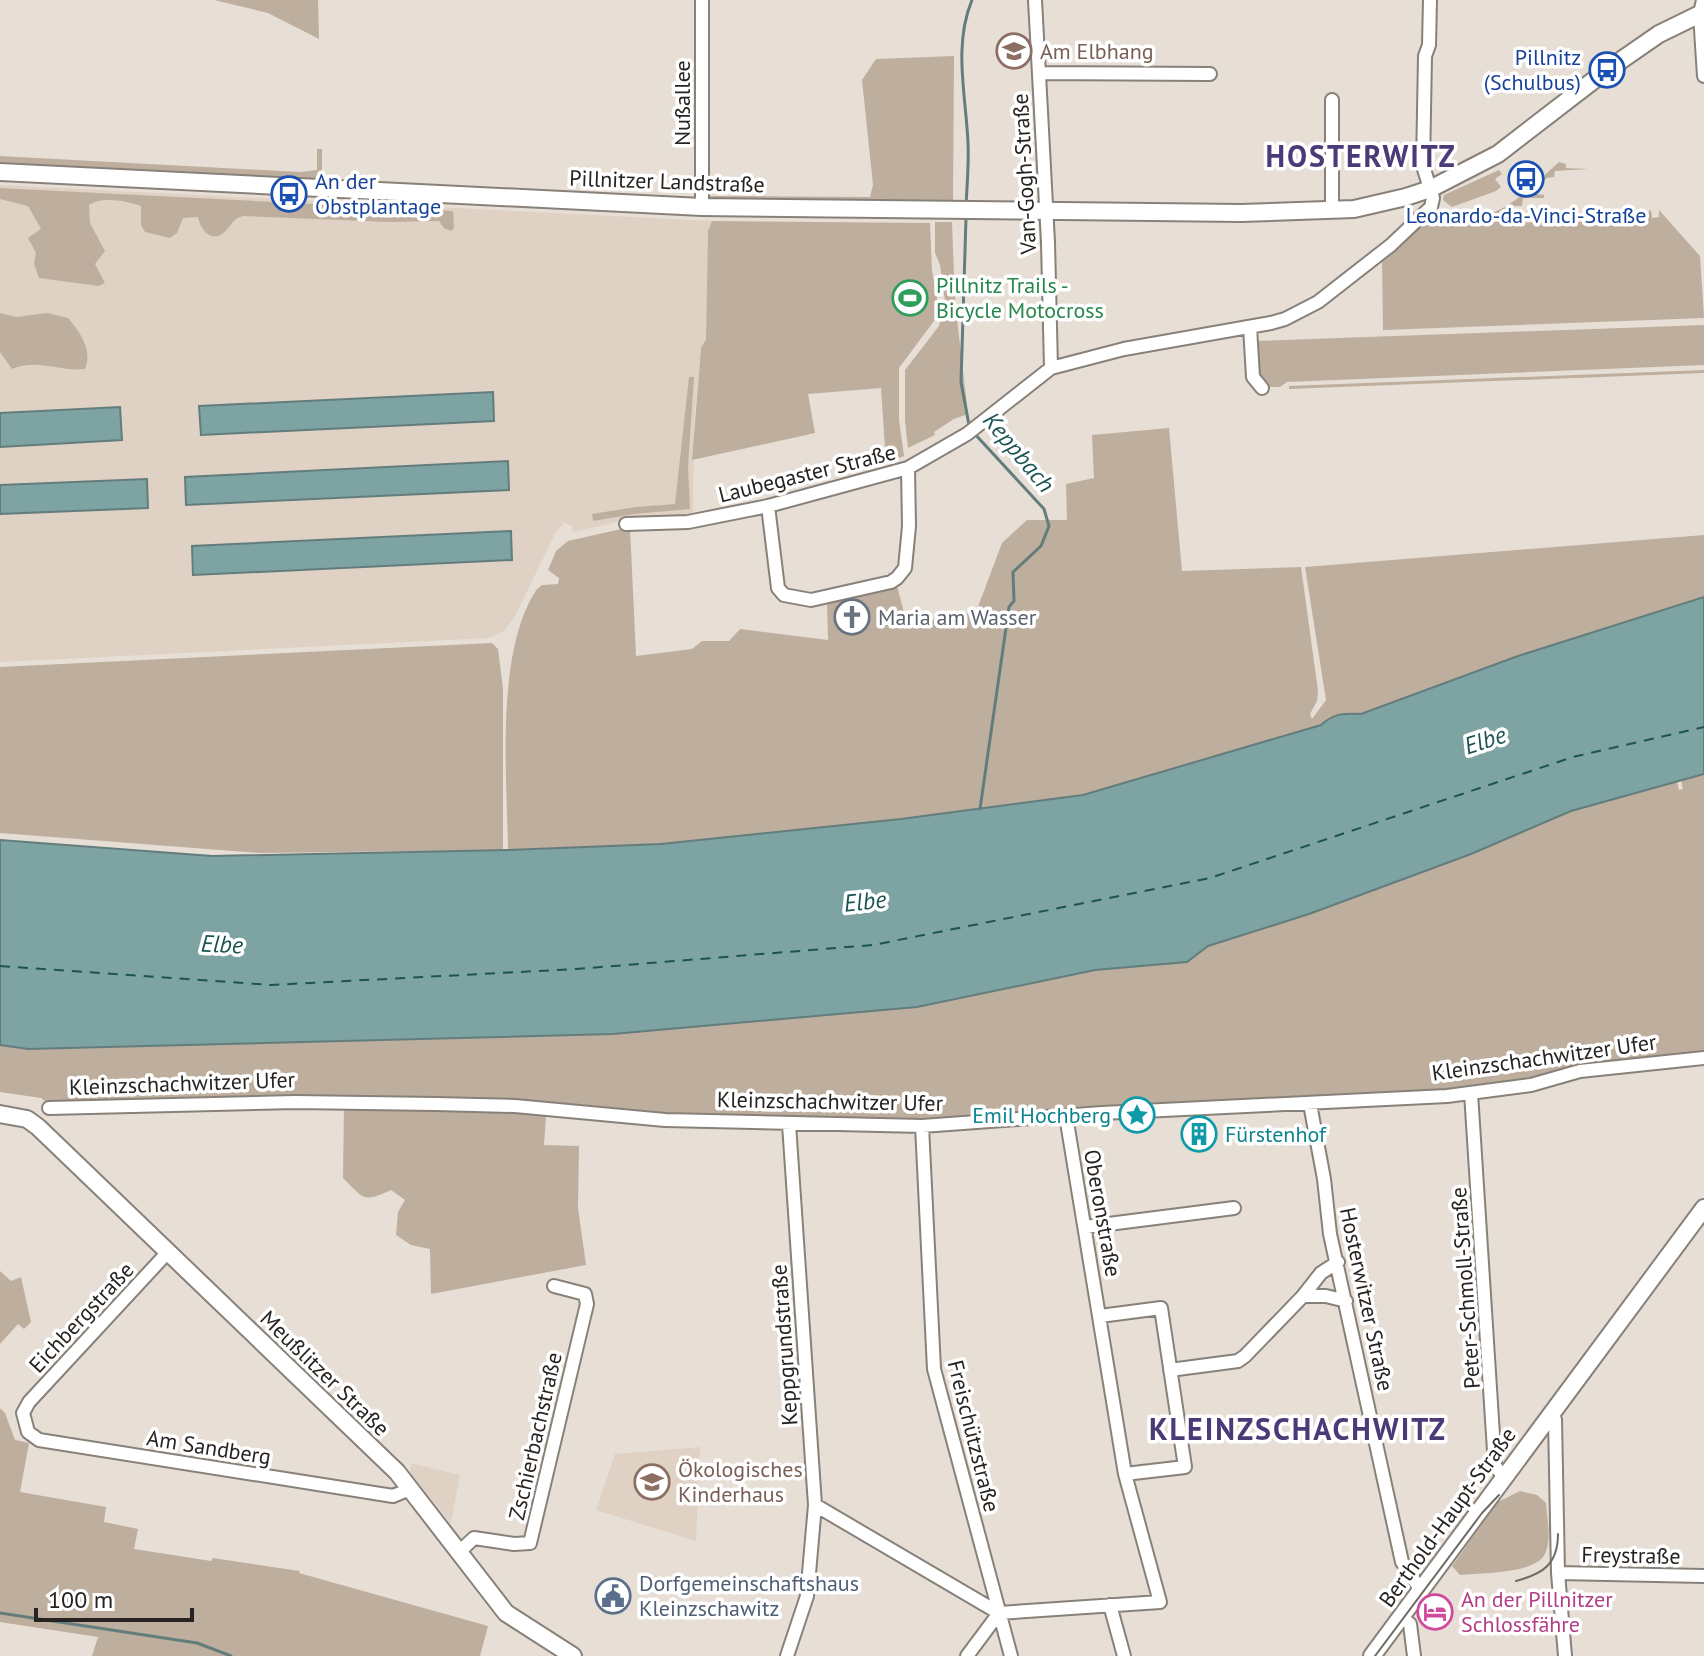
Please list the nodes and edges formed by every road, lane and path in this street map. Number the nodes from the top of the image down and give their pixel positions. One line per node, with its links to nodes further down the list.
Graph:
1 (702, 0): 11 (street, Nußallee)
2 (1035, 0): 5 (street, Van-Gogh-Straße)
3 (1430, 0): 10 (street)
4 (1703, 9): 7 (street); 10 (main road, Pillnitzer Landstraße)
5 (1039, 73): 6 (street, Van-Gogh-Straße); 13 (street, Van-Gogh-Straße)
6 (1210, 74)
7 (1704, 76)
8 (1332, 100): 12 (street)
9 (0, 172): 11 (main road, Pillnitzer Landstraße)
10 (1430, 189): 12 (main road, Pillnitzer Landstraße); 14 (street, Laubegaster Straße)
11 (702, 207): 13 (main road, Pillnitzer Landstraße)
12 (1332, 210): 13 (main road, Pillnitzer Landstraße)
13 (1045, 211): 15 (street, Van-Gogh-Straße)
14 (1250, 327): 15 (street, Laubegaster Straße); 16 (street)
15 (1051, 368): 17 (street, Laubegaster Straße)
16 (1262, 388)
17 (908, 468): 18 (street, Laubegaster Straße); 18 (street)
18 (768, 506): 19 (street, Laubegaster Straße)
19 (626, 524)
20 (1704, 1058): 21 (street, Kleinzschachwitzer Ufer)
21 (1471, 1093): 22 (street, Kleinzschachwitzer Ufer); 41 (street, Peter-Schmoll-Straße)
22 (1310, 1104): 25 (street, Kleinzschachwitzer Ufer); 32 (street, Hosterwitzer Straße)
23 (49, 1108): 26 (street, Kleinzschachwitzer Ufer)
24 (0, 1114): 31 (main road, Meußlitzer Straße)
25 (1066, 1116): 27 (street, Kleinzschachwitzer Ufer); 30 (street, Oberonstraße)
26 (789, 1124): 27 (street, Kleinzschachwitzer Ufer); 43 (street, Keppgrundstraße)
27 (922, 1126): 49 (street, Freischützstraße)
28 (1234, 1208): 30 (street)
29 (1704, 1208): 39 (main road, Berthold-Haupt-Straße)
30 (1085, 1227): 36 (street, Oberonstraße)
31 (167, 1253): 38 (street, Eichbergstraße); 42 (main road, Meußlitzer Straße)
32 (1338, 1262): 34 (street); 35 (street, Hosterwitzer Straße)
33 (554, 1286): 44 (street, Zschierbachstraße)
34 (1303, 1296): 35 (street); 37 (street)
35 (1346, 1301): 47 (street, Hosterwitzer Straße)
36 (1100, 1316): 37 (street); 40 (street, Oberonstraße)
37 (1170, 1370): 40 (street)
38 (24, 1408): 42 (street, Am Sandberg)
39 (1554, 1413): 41 (main road, Berthold-Haupt-Straße); 45 (street)
40 (1125, 1474): 48 (street, Oberonstraße)
41 (1504, 1477): 47 (main road, Berthold-Haupt-Straße)
42 (410, 1489): 44 (main road, Meußlitzer Straße)
43 (815, 1505): 49 (street); 52 (street, Keppgrundstraße)
44 (458, 1553): 51 (main road, Meußlitzer Straße)
45 (1558, 1573): 46 (street, Freystraße); 58 (street)
46 (1704, 1576)
47 (1420, 1589): 50 (main road, Berthold-Haupt-Straße)
48 (1110, 1605): 49 (street); 55 (street)
49 (999, 1613): 53 (street); 54 (street, Freischützstraße)
50 (1401, 1617): 56 (main road, Berthold-Haupt-Straße); 57 (street)
51 (573, 1656)
52 (787, 1656)
53 (967, 1656)
54 (1011, 1656)
55 (1124, 1656)
56 (1372, 1656)
57 (1414, 1656)
58 (1565, 1656)

